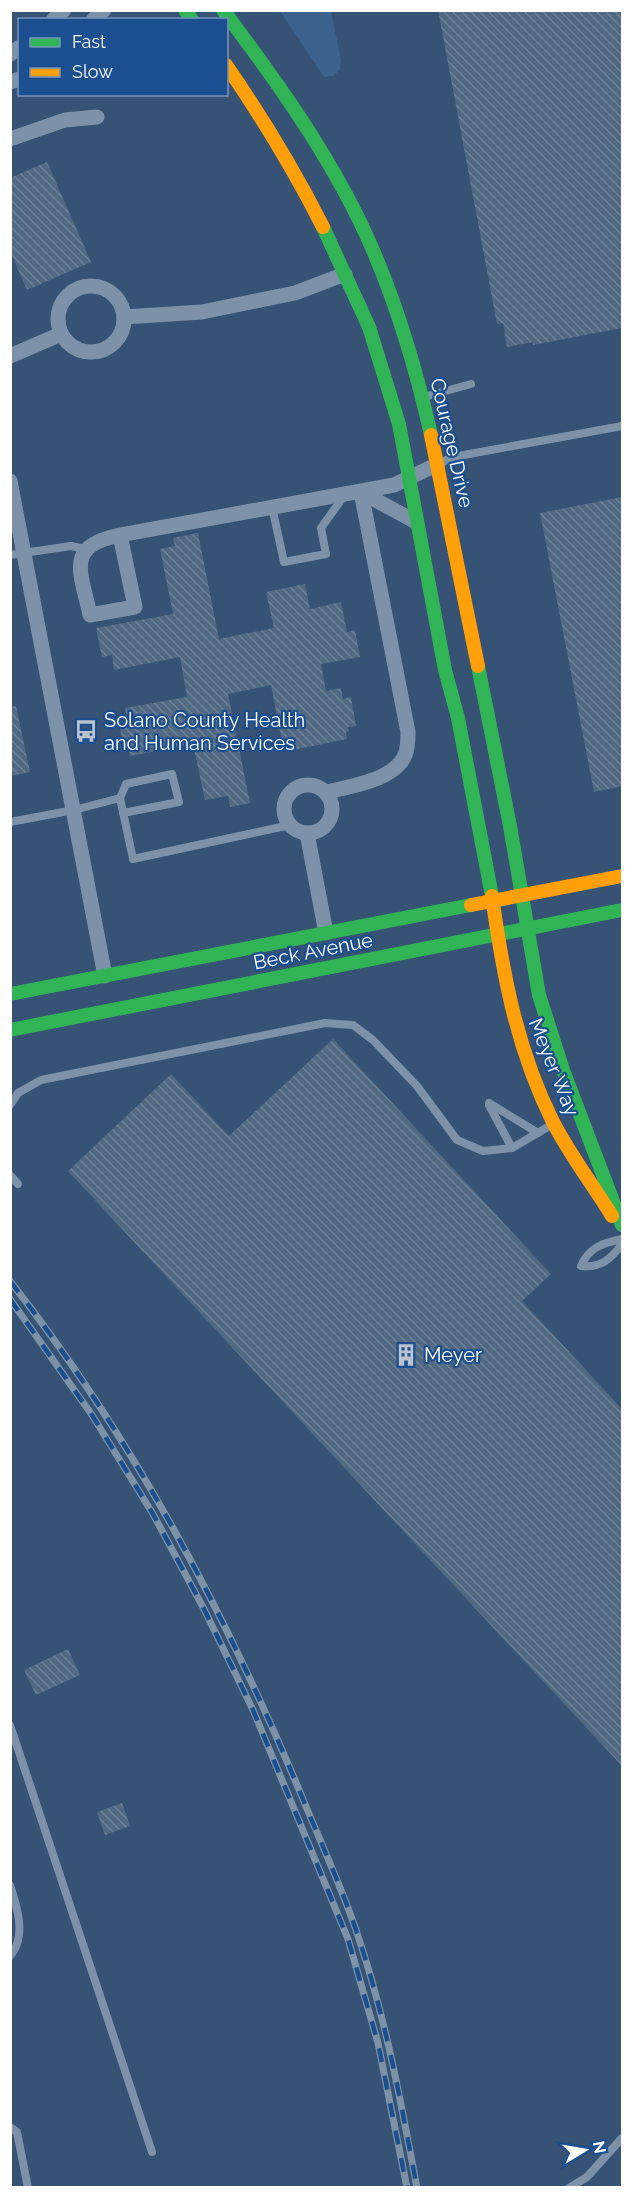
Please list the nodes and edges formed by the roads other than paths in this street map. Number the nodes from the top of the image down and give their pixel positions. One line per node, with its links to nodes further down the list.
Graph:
1 (223, 10): 10 (street, Courage Drive)
2 (228, 67): 5 (street)
3 (97, 117): 4 (street)
4 (10, 139)
5 (345, 274): 6 (street); 13 (street)
6 (124, 317): 7 (street); 7 (street)
7 (61, 334): 8 (street)
8 (10, 356)
9 (471, 384): 10 (lane)
10 (423, 397): 12 (street, Courage Drive)
11 (622, 426): 12 (lane)
12 (438, 464): 13 (street); 30 (street, Courage Drive)
13 (410, 478): 15 (street); 18 (street)
14 (10, 481): 21 (street)
15 (361, 492): 16 (street); 18 (street); 22 (street)
16 (345, 495): 17 (street); 17 (lane)
17 (272, 506): 19 (street)
18 (416, 522): 31 (street)
19 (120, 535): 20 (street); 20 (street)
20 (85, 549): 21 (lane)
21 (17, 553): 24 (street)
22 (326, 792): 27 (street); 28 (street)
23 (120, 798): 24 (lane); 25 (lane); 25 (lane)
24 (74, 810): 26 (lane); 36 (street)
25 (123, 813): 27 (lane)
26 (10, 822)
27 (290, 825): 28 (street)
28 (307, 833): 34 (street)
29 (622, 876): 30 (street, Beck Avenue)
30 (522, 895): 31 (street, Beck Avenue); 33 (street, Courage Drive)
31 (492, 901): 34 (street, Beck Avenue); 35 (street, Meyer Way)
32 (622, 910): 33 (street, Beck Avenue)
33 (527, 929): 35 (street, Beck Avenue); 45 (street, Meyer Way)
34 (326, 933): 36 (street, Beck Avenue)
35 (497, 935): 38 (street, Beck Avenue); 40 (street, Meyer Way)
36 (105, 976): 37 (street, Beck Avenue)
37 (10, 993)
38 (10, 1030)
39 (10, 1105): 42 (lane)
40 (554, 1124): 41 (lane); 46 (street, Meyer Way)
41 (538, 1133): 42 (lane); 42 (lane)
42 (512, 1148)
43 (10, 1175): 44 (lane)
44 (18, 1184)
45 (622, 1225)
46 (622, 1231)
47 (622, 1239): 48 (lane)
48 (622, 1244)
49 (10, 1725): 54 (lane)
50 (10, 1885): 51 (lane)
51 (10, 1956)
52 (10, 2127): 55 (lane)
53 (622, 2138): 56 (lane)
54 (152, 2152)
55 (28, 2187)
56 (569, 2187)

